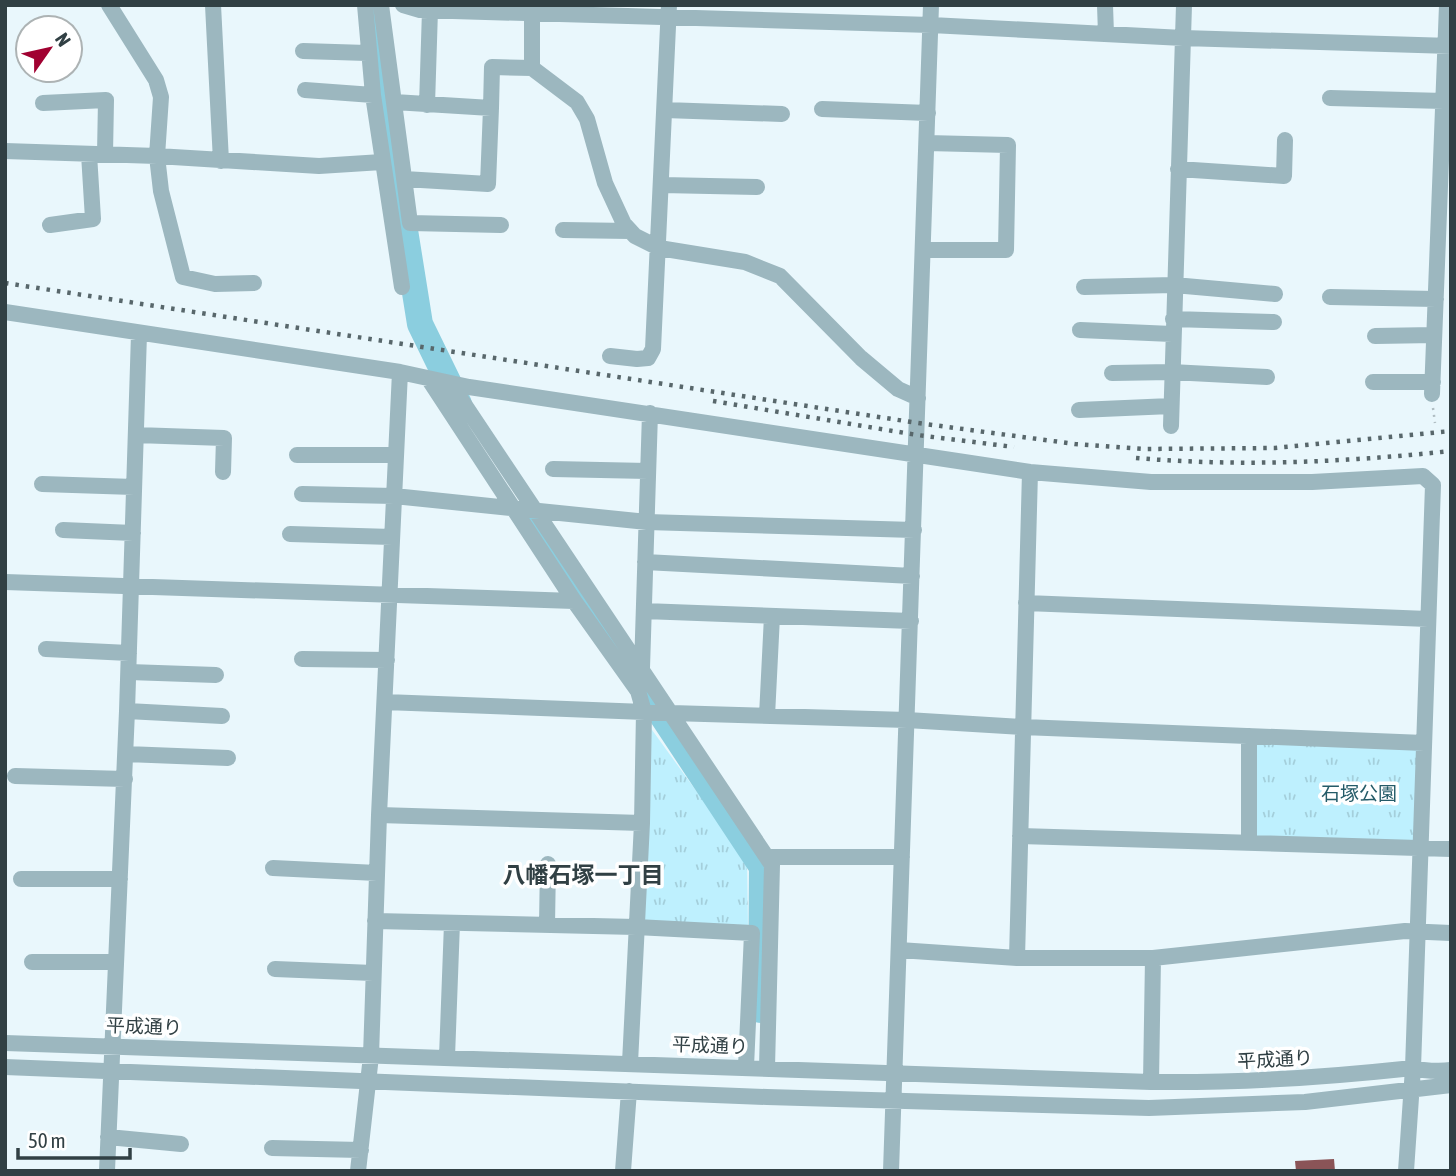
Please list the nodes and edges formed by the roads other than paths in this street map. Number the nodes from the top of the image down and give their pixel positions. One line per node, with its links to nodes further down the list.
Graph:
1 (109, 5): 36 (street)
2 (213, 5): 38 (street)
3 (365, 5): 18 (street)
4 (381, 5): 24 (street)
5 (931, 5): 13 (street)
6 (1105, 5): 14 (street)
7 (1184, 5): 15 (street)
8 (1447, 5): 16 (street)
9 (405, 6): 10 (street)
10 (429, 10): 12 (street); 26 (street)
11 (669, 12): 12 (street); 13 (street); 29 (street)
12 (532, 14): 19 (street)
13 (931, 25): 14 (street); 30 (street)
14 (1105, 34): 15 (street)
15 (1183, 38): 16 (street); 40 (street)
16 (1449, 46): 23 (street)
17 (303, 51): 18 (street)
18 (367, 53): 21 (street)
19 (532, 68): 27 (street); 47 (street)
20 (304, 90): 21 (street)
21 (373, 95): 39 (street)
22 (1330, 98): 23 (street)
23 (1444, 101): 37 (street)
24 (394, 102): 26 (street); 41 (street)
25 (43, 103): 35 (street)
26 (426, 105): 27 (street)
27 (491, 108): 41 (street)
28 (822, 109): 30 (street)
29 (665, 110): 31 (street); 42 (street)
30 (928, 113): 33 (street)
31 (782, 114)
32 (1285, 140): 40 (street)
33 (927, 143): 49 (street); 49 (street)
34 (5, 151): 35 (street)
35 (97, 154): 36 (street); 45 (street)
36 (157, 156): 38 (street); 50 (street)
37 (1446, 159): 56 (street)
38 (221, 161): 39 (street)
39 (382, 162): 52 (street)
40 (1178, 169): 51 (street)
41 (404, 178): 44 (street)
42 (662, 185): 43 (street); 48 (street)
43 (757, 187)
44 (501, 225)
45 (50, 226)
46 (563, 230): 47 (street)
47 (630, 230): 48 (street)
48 (659, 248): 64 (street); 74 (street)
49 (923, 250): 74 (street)
50 (254, 283)
51 (1174, 285): 53 (street); 54 (street); 59 (street)
52 (402, 287)
53 (1084, 287)
54 (1275, 294)
55 (1330, 296): 56 (street)
56 (1436, 299): 62 (street)
57 (5, 312): 61 (street)
58 (1275, 322): 59 (street)
59 (1172, 326): 60 (street); 67 (street)
60 (1080, 330)
61 (139, 334): 66 (street); 79 (street)
62 (1434, 335): 63 (street); 72 (street)
63 (1375, 336)
64 (610, 356)
65 (1451, 369): 72 (street)
66 (400, 372): 69 (street); 82 (street)
67 (1171, 372): 68 (street); 70 (street); 75 (street)
68 (1112, 373)
69 (428, 377): 73 (street); 91 (street)
70 (1267, 377)
71 (1373, 382): 72 (street)
72 (1432, 382)
73 (450, 383): 77 (street); 92 (street)
74 (918, 398): 80 (street)
75 (1171, 406): 76 (street); 78 (street)
76 (1079, 410)
77 (650, 412): 80 (street); 84 (street)
78 (1171, 426)
79 (136, 435): 85 (street); 88 (street)
80 (917, 453): 86 (street); 95 (street)
81 (297, 455): 82 (street)
82 (396, 455): 90 (street)
83 (553, 469): 84 (street)
84 (648, 471): 93 (street)
85 (223, 472)
86 (1030, 472): 105 (street); 108 (street)
87 (42, 484): 88 (street)
88 (134, 487): 96 (street)
89 (302, 494): 90 (street)
90 (394, 496): 91 (street); 98 (street)
91 (513, 508): 92 (street); 104 (street)
92 (537, 512): 93 (street); 114 (street)
93 (647, 522): 95 (street); 99 (street)
94 (63, 530): 96 (street)
95 (914, 530): 100 (street)
96 (132, 533): 102 (street)
97 (290, 534): 98 (street)
98 (392, 537): 103 (street)
99 (645, 562): 100 (street); 106 (street)
100 (912, 576): 109 (street)
101 (5, 582): 102 (street)
102 (131, 586): 103 (street); 111 (street)
103 (389, 596): 104 (street); 113 (street)
104 (574, 601): 119 (street)
105 (1026, 603): 108 (street); 124 (street)
106 (644, 611): 107 (street); 114 (street)
107 (772, 616): 109 (street); 122 (street)
108 (1428, 619): 126 (street)
109 (911, 621): 123 (street)
110 (46, 649): 111 (street)
111 (129, 653): 115 (street)
112 (302, 659): 113 (street)
113 (387, 660): 117 (street)
114 (642, 668): 120 (street)
115 (129, 672): 116 (street); 118 (street)
116 (216, 675)
117 (385, 702): 119 (street); 131 (street)
118 (127, 711): 121 (street); 127 (street)
119 (644, 712): 120 (street); 132 (street)
120 (670, 713): 122 (street); 137 (street)
121 (222, 716)
122 (767, 716): 123 (street)
123 (907, 720): 124 (street); 138 (street)
124 (1023, 727): 125 (street); 133 (street)
125 (1249, 736): 126 (street); 134 (street)
126 (1424, 743): 135 (street)
127 (126, 754): 128 (street); 130 (street)
128 (228, 758)
129 (15, 776): 130 (street)
130 (125, 779): 143 (street)
131 (379, 815): 132 (street); 141 (street)
132 (642, 824): 147 (street)
133 (1020, 836): 134 (street); 151 (street)
134 (1248, 842): 135 (street)
135 (1421, 847): 136 (street); 148 (street)
136 (1451, 849)
137 (767, 857): 138 (street); 164 (street)
138 (902, 857): 150 (street)
139 (548, 864): 146 (street)
140 (273, 868): 141 (street)
141 (377, 873): 144 (street)
142 (21, 879): 143 (street)
143 (120, 879): 154 (street)
144 (375, 921): 145 (street); 156 (street)
145 (452, 923): 146 (street); 160 (street)
146 (547, 925): 147 (street)
147 (636, 927): 161 (street); 163 (street)
148 (1418, 932): 149 (street); 152 (street); 165 (street)
149 (1451, 933)
150 (899, 950): 151 (street); 168 (street)
151 (1017, 958): 152 (street)
152 (1153, 958): 170 (street)
153 (33, 961): 154 (street)
154 (117, 962): 158 (street)
155 (275, 969): 156 (street)
156 (373, 972): 159 (street)
157 (5, 1043): 158 (street, 平成通り)
158 (113, 1046): 159 (street, 平成通り); 167 (street)
159 (371, 1056): 160 (street, 平成通り); 169 (street)
160 (447, 1056): 161 (street, 平成通り)
161 (630, 1063): 163 (street, 平成通り)
162 (5, 1067): 167 (street)
163 (746, 1067): 164 (street, 平成通り)
164 (767, 1068): 168 (street, 平成通り)
165 (1413, 1068): 166 (street, 平成通り); 170 (street, 平成通り); 172 (street)
166 (1451, 1070)
167 (111, 1071): 169 (street); 175 (street)
168 (895, 1074): 170 (street, 平成通り); 174 (street)
169 (368, 1081): 173 (street); 178 (street)
170 (1151, 1082)
171 (1451, 1085): 172 (street)
172 (1412, 1090): 174 (street); 183 (street)
173 (629, 1091): 174 (street); 181 (street)
174 (894, 1101): 182 (street)
175 (108, 1138): 176 (street); 179 (street)
176 (181, 1144)
177 (272, 1148): 178 (street)
178 (360, 1150): 180 (street)
179 (107, 1171)
180 (358, 1171)
181 (623, 1171)
182 (891, 1171)
183 (1406, 1171)

